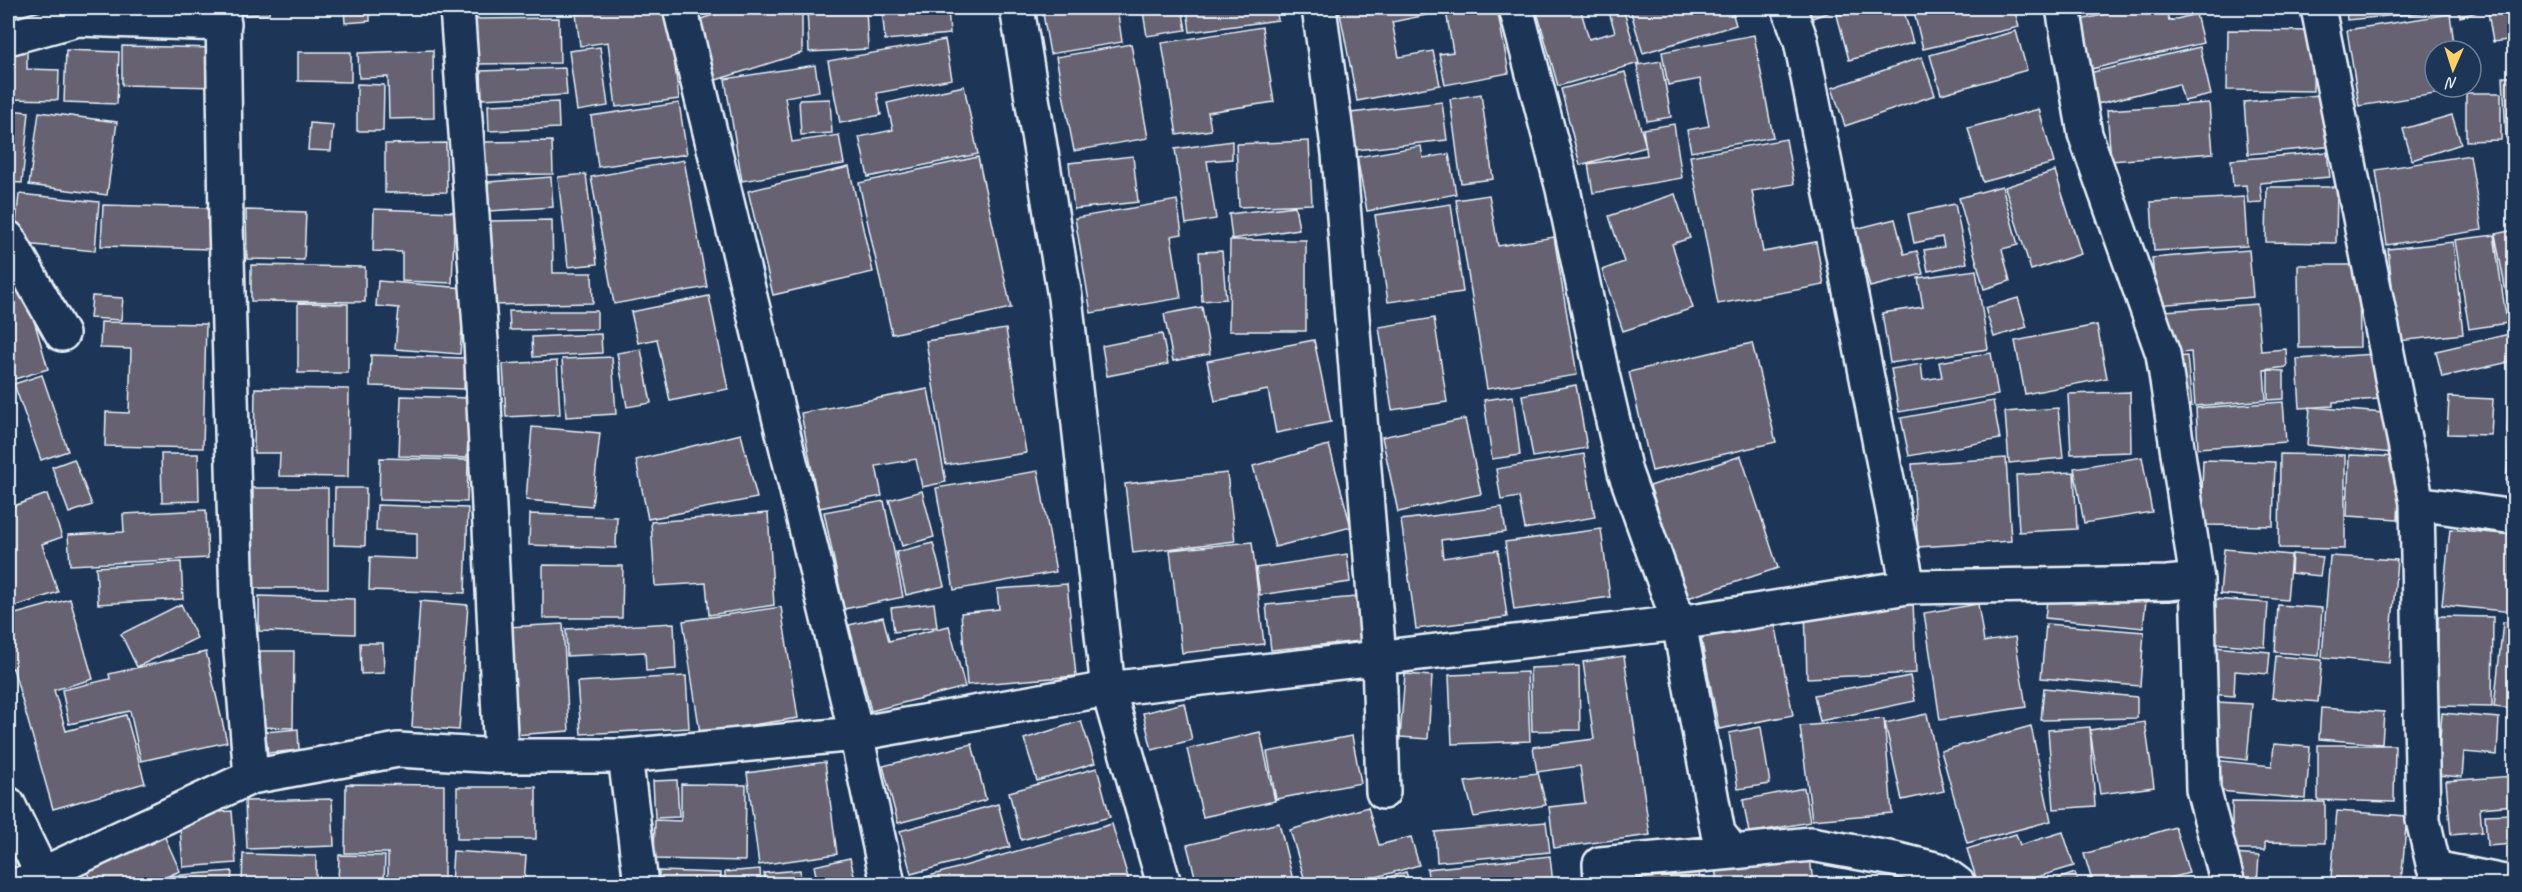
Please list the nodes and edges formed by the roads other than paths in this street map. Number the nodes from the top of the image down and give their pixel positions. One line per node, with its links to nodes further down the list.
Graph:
1 (457, 8): 22 (street)
2 (680, 8): 21 (street)
3 (1017, 8): 20 (street)
4 (1319, 8): 19 (street)
5 (1516, 8): 18 (street)
6 (1789, 8): 17 (street)
7 (2063, 8): 16 (street)
8 (2318, 8): 14 (street)
9 (70, 13): 10 (street); 11 (street)
10 (224, 16): 24 (street)
11 (8, 38)
12 (8, 238): 13 (street)
13 (62, 334)
14 (2417, 503): 15 (street); 29 (street)
15 (2514, 517)
16 (2197, 580): 17 (street); 35 (street)
17 (1908, 586): 18 (street)
18 (1679, 623): 19 (street); 27 (street)
19 (1379, 658): 20 (street); 25 (street)
20 (1108, 689): 21 (street); 32 (street)
21 (856, 734): 23 (street); 31 (street)
22 (501, 756): 23 (street); 24 (street)
23 (625, 756): 30 (street)
24 (250, 777): 28 (street)
25 (1383, 792)
26 (8, 804): 28 (street)
27 (1733, 852): 33 (street); 34 (street)
28 (37, 881)
29 (2514, 884)
30 (641, 885)
31 (888, 885)
32 (1164, 885)
33 (1601, 885)
34 (1958, 885)
35 (2228, 885)

